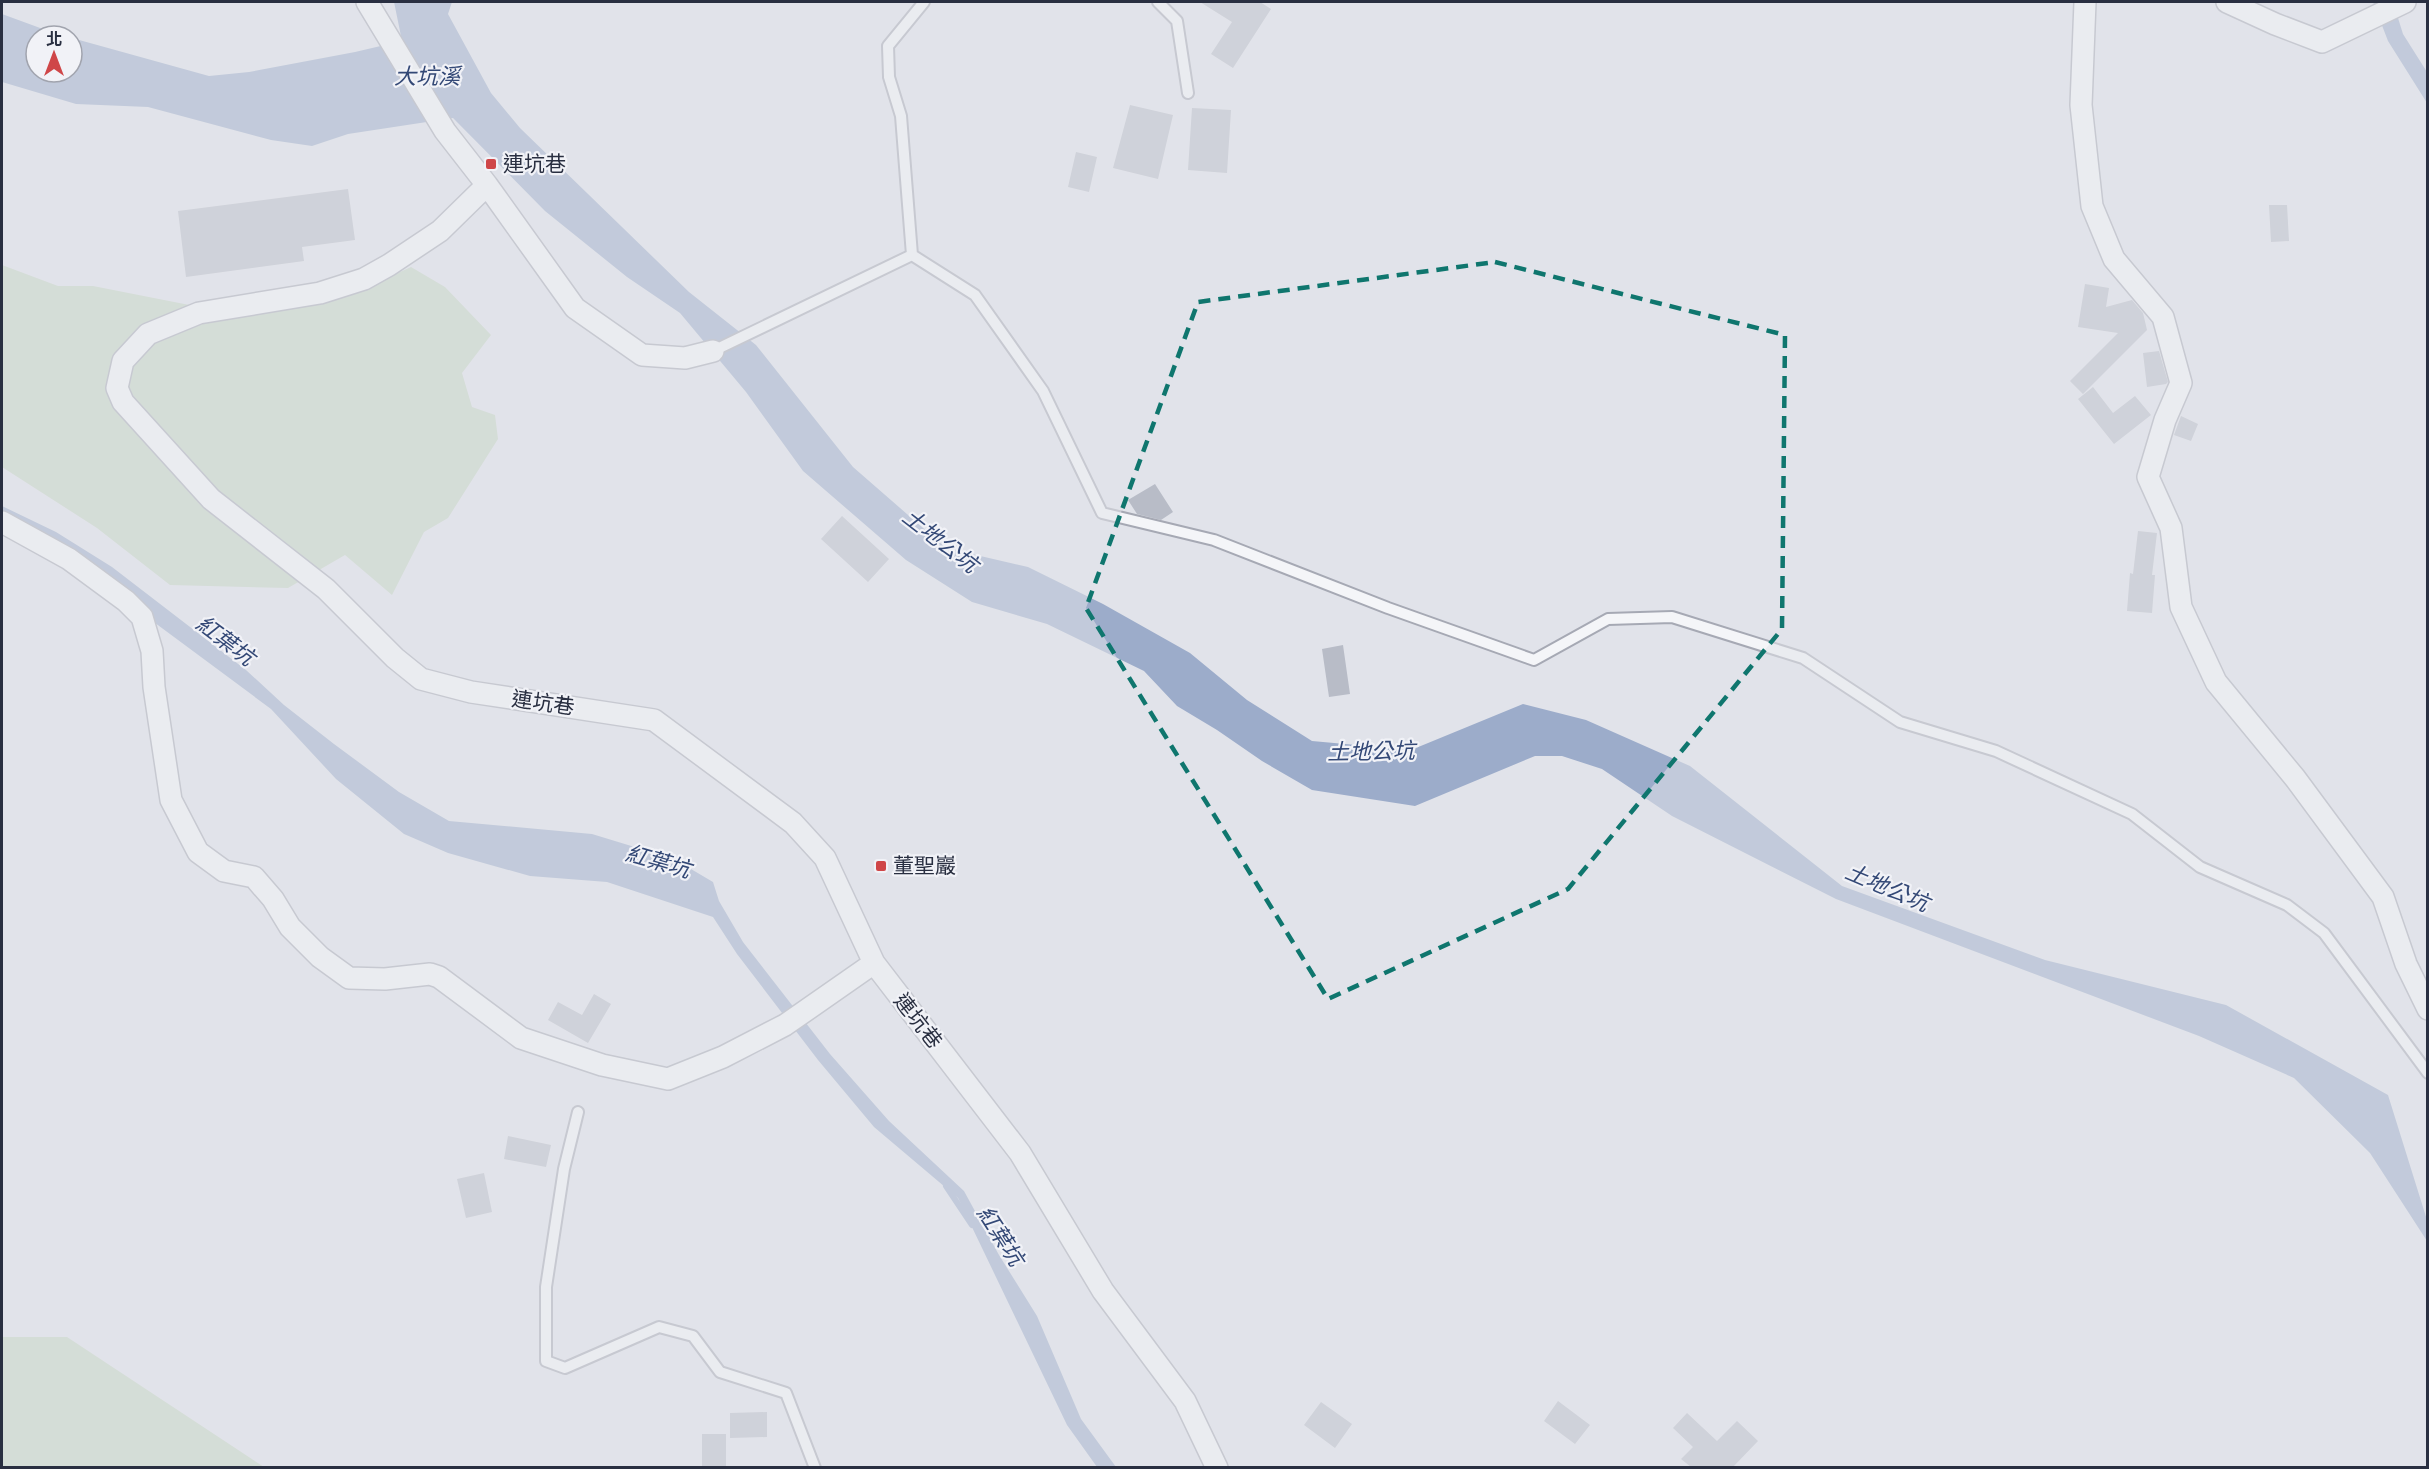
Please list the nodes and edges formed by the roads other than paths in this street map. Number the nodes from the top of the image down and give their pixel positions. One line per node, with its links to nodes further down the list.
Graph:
1 (924, 2): 9 (lane)
2 (1158, 2): 7 (lane)
3 (2085, 2): 13 (street)
4 (2227, 2): 5 (street)
5 (2405, 2)
6 (372, 10): 8 (street)
7 (1188, 93)
8 (487, 185): 10 (street); 12 (street, 連坑巷)
9 (912, 255): 10 (lane); 14 (lane)
10 (713, 351)
11 (2, 522): 12 (street)
12 (874, 963): 17 (street, 連坑巷)
13 (2427, 1009)
14 (2427, 1073)
15 (578, 1112): 16 (lane)
16 (814, 1467)
17 (1218, 1467)

